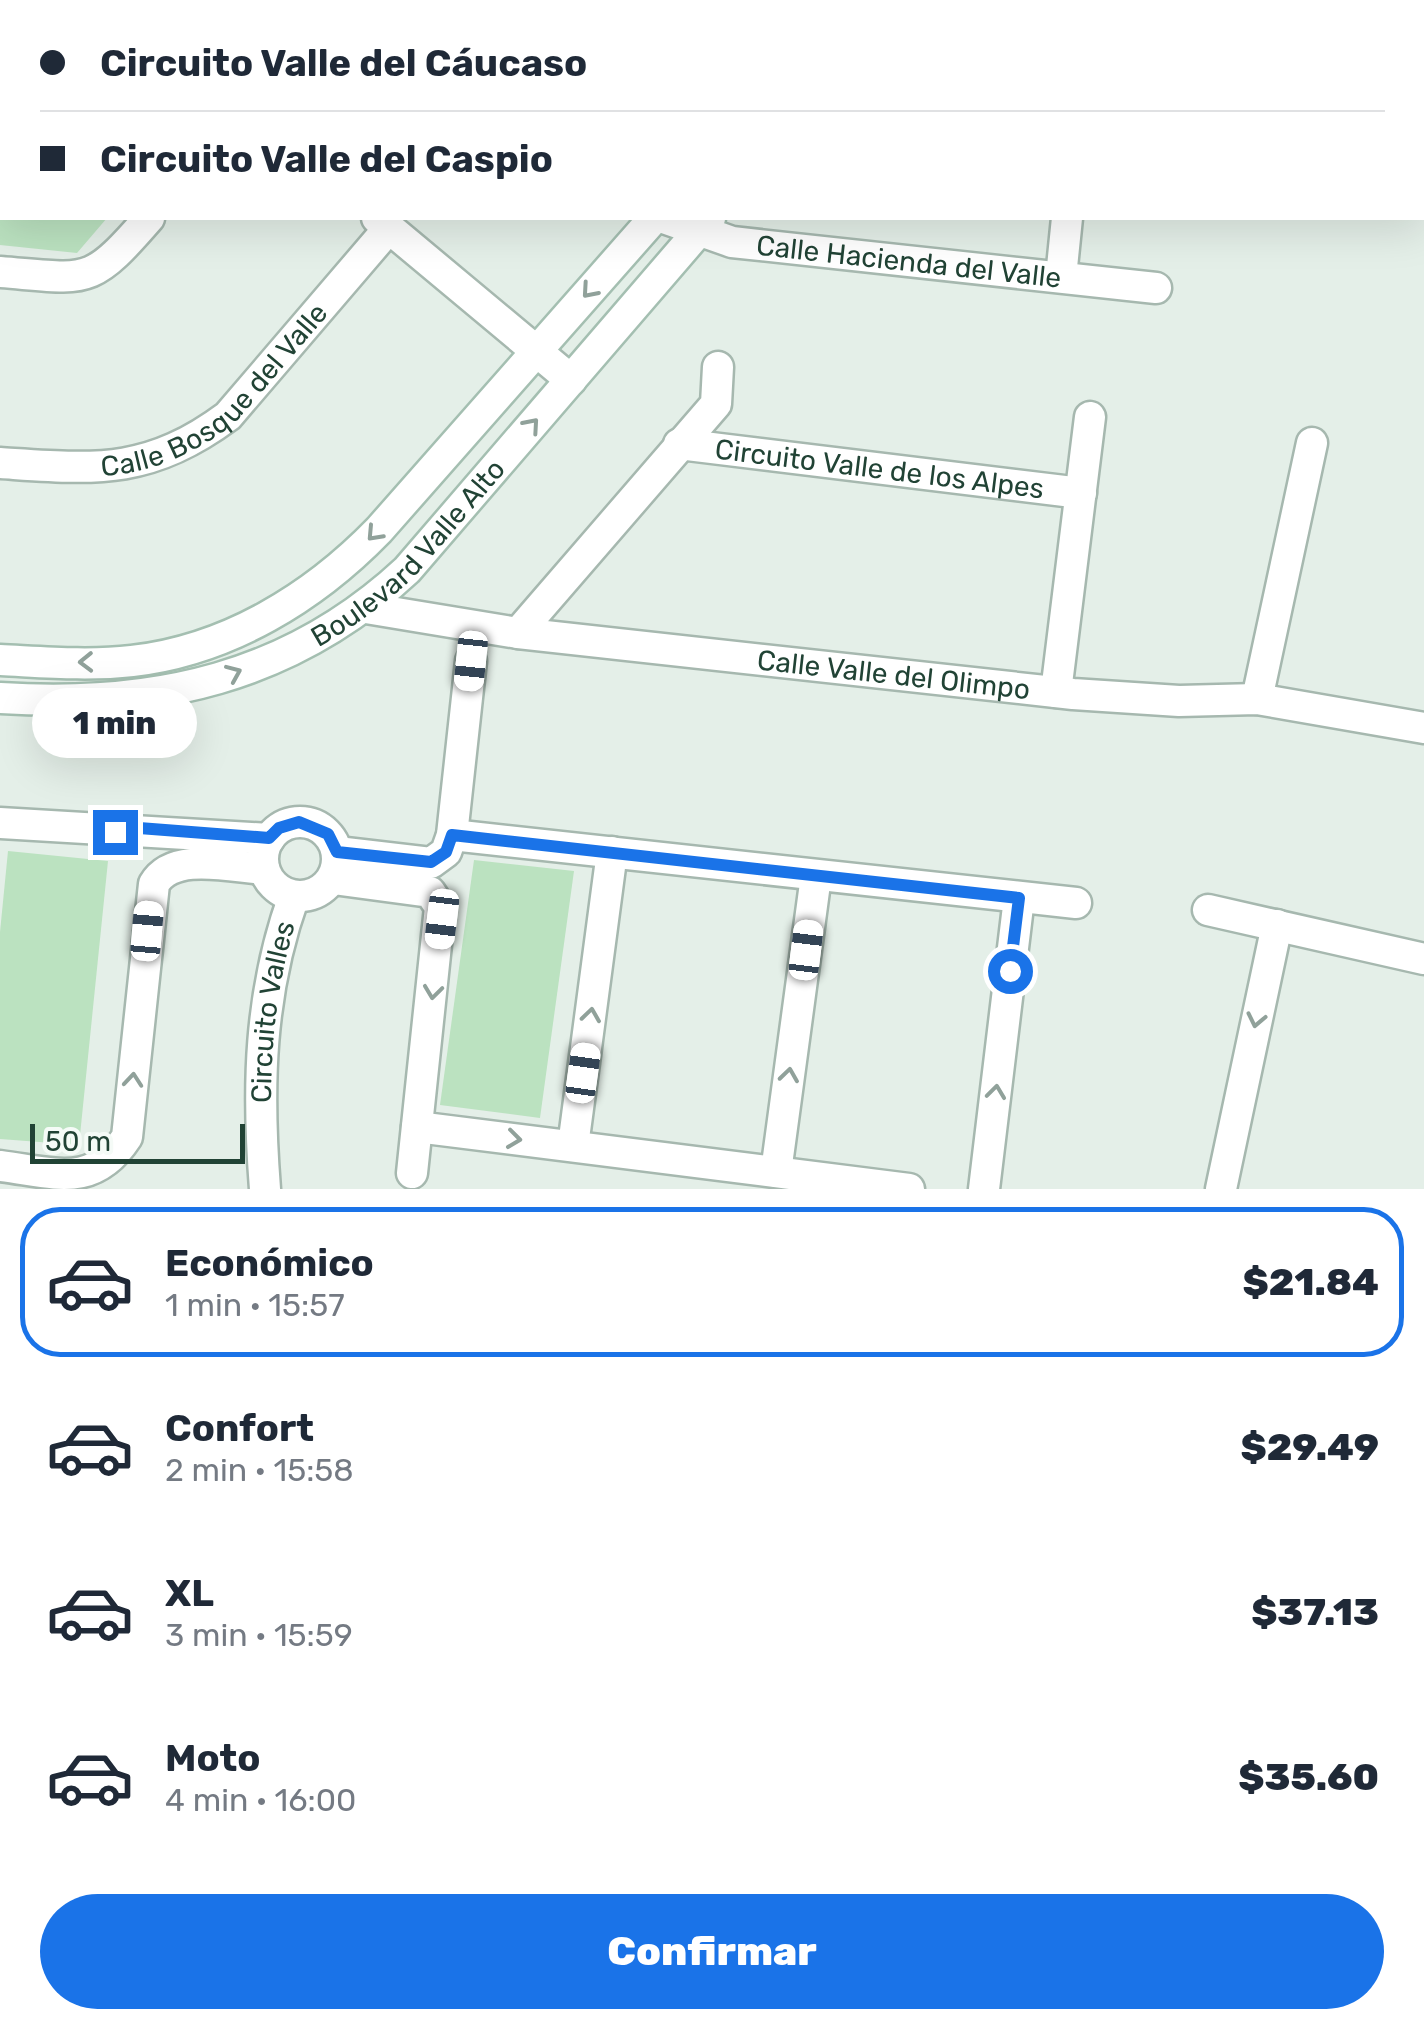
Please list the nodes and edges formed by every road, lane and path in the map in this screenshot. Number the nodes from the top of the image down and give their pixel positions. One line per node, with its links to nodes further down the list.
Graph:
1 (147, 220): 7 (street)
2 (652, 220): 10 (street, Boulevard Valle Alto, one-way to 10)
3 (675, 220): 6 (street, Calle Hacienda del Valle)
4 (1068, 220): 8 (street)
5 (383, 223): 10 (street); 16 (street, Calle Bosque del Valle)
6 (704, 225): 8 (street, Calle Hacienda del Valle); 12 (street, Boulevard Valle Alto)
7 (0, 272)
8 (1061, 278): 9 (street, Calle Hacienda del Valle)
9 (1156, 288)
10 (536, 351): 12 (street); 20 (street, Boulevard Valle Alto, one-way to 20)
11 (718, 367): 14 (street, Circuito Valle de los Alpes)
12 (570, 380): 18 (street, Boulevard Valle Alto, one-way to 12)
13 (1090, 417): 17 (street, Circuito Valle de los Alpes)
14 (679, 444): 17 (street, Circuito Valle de los Alpes); 19 (street, Circuito Valle de los Alpes)
15 (1312, 444): 24 (street)
16 (0, 463)
17 (1081, 493): 22 (street, Circuito Valle de los Alpes)
18 (366, 608): 19 (street, Calle Valle del Olimpo); 23 (street, Boulevard Valle Alto, one-way to 18)
19 (518, 633): 22 (street, Calle Valle del Olimpo)
20 (0, 660)
21 (471, 661): 27 (street)
22 (1056, 692): 24 (street, Calle Valle del Olimpo)
23 (0, 698)
24 (1256, 700): 25 (street, Calle Valle del Olimpo)
25 (1424, 728)
26 (1, 829): 28 (street)
27 (452, 835): 29 (street); 30 (street)
28 (269, 838): 30 (street); 31 (street)
29 (612, 852): 32 (street); 40 (street, one-way to 29)
30 (335, 866): 33 (street); 39 (street, one-way to 39)
31 (264, 869): 33 (street); 44 (street, one-way to 31)
32 (816, 876): 34 (street); 42 (street, one-way to 32)
33 (294, 896): 45 (street, Circuito Valles)
34 (1019, 898): 35 (street); 47 (street, one-way to 34)
35 (1076, 903)
36 (1208, 910): 37 (street)
37 (1277, 925): 38 (street); 48 (street, one-way to 48)
38 (1424, 959)
39 (417, 1127): 40 (street, one-way to 40); 43 (street)
40 (573, 1146): 42 (street)
41 (0, 1166): 44 (street)
42 (776, 1172): 46 (street)
43 (412, 1173)
44 (115, 1174)
45 (265, 1189)
46 (909, 1189)
47 (984, 1189)
48 (1222, 1189)

